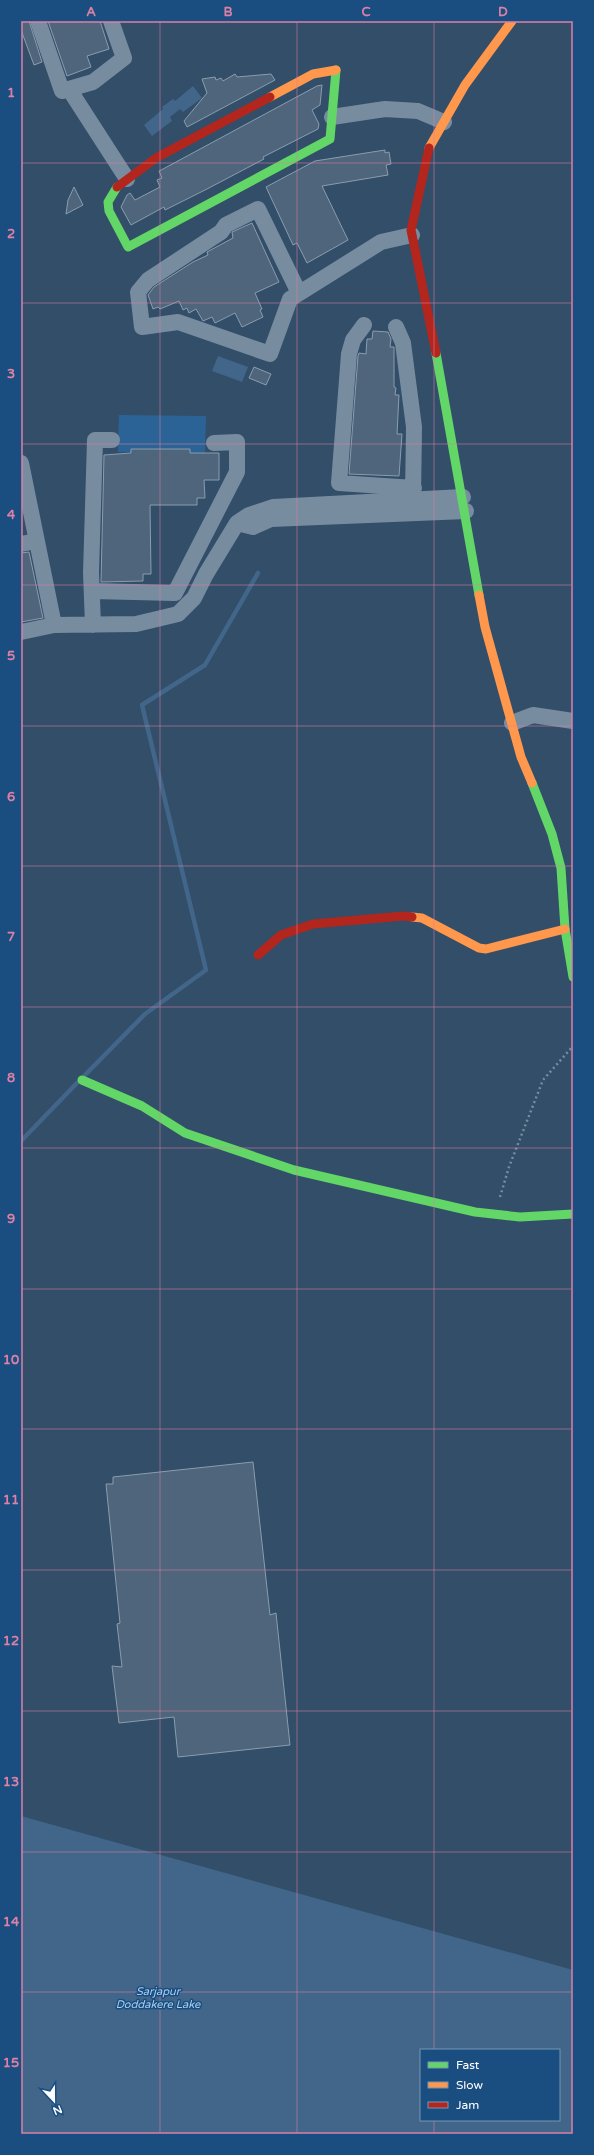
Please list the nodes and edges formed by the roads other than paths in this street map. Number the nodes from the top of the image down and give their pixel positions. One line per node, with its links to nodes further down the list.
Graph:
1 (38, 21): 4 (street)
2 (111, 21): 4 (street)
3 (512, 21): 6 (street)
4 (69, 89): 7 (street)
5 (332, 117): 6 (street); 7 (street); 7 (street)
6 (444, 122): 8 (street)
7 (127, 179)
8 (412, 235): 9 (street); 16 (street)
9 (299, 293): 9 (street)
10 (364, 325): 15 (street)
11 (396, 327): 15 (street)
12 (112, 440): 19 (street)
13 (214, 443): 19 (street)
14 (21, 466): 18 (street)
15 (413, 493): 16 (street); 17 (street)
16 (464, 504): 17 (street); 24 (street)
17 (237, 523): 21 (street)
18 (29, 542): 20 (street)
19 (92, 591): 21 (street)
20 (54, 625): 21 (street); 22 (street)
21 (93, 625)
22 (21, 632)
23 (573, 721): 24 (street)
24 (512, 723): 25 (street)
25 (567, 865): 26 (street)
26 (565, 929): 27 (street); 28 (street)
27 (571, 948): 29 (street)
28 (258, 955)
29 (573, 977)
30 (82, 1080): 31 (street)
31 (573, 1214)

